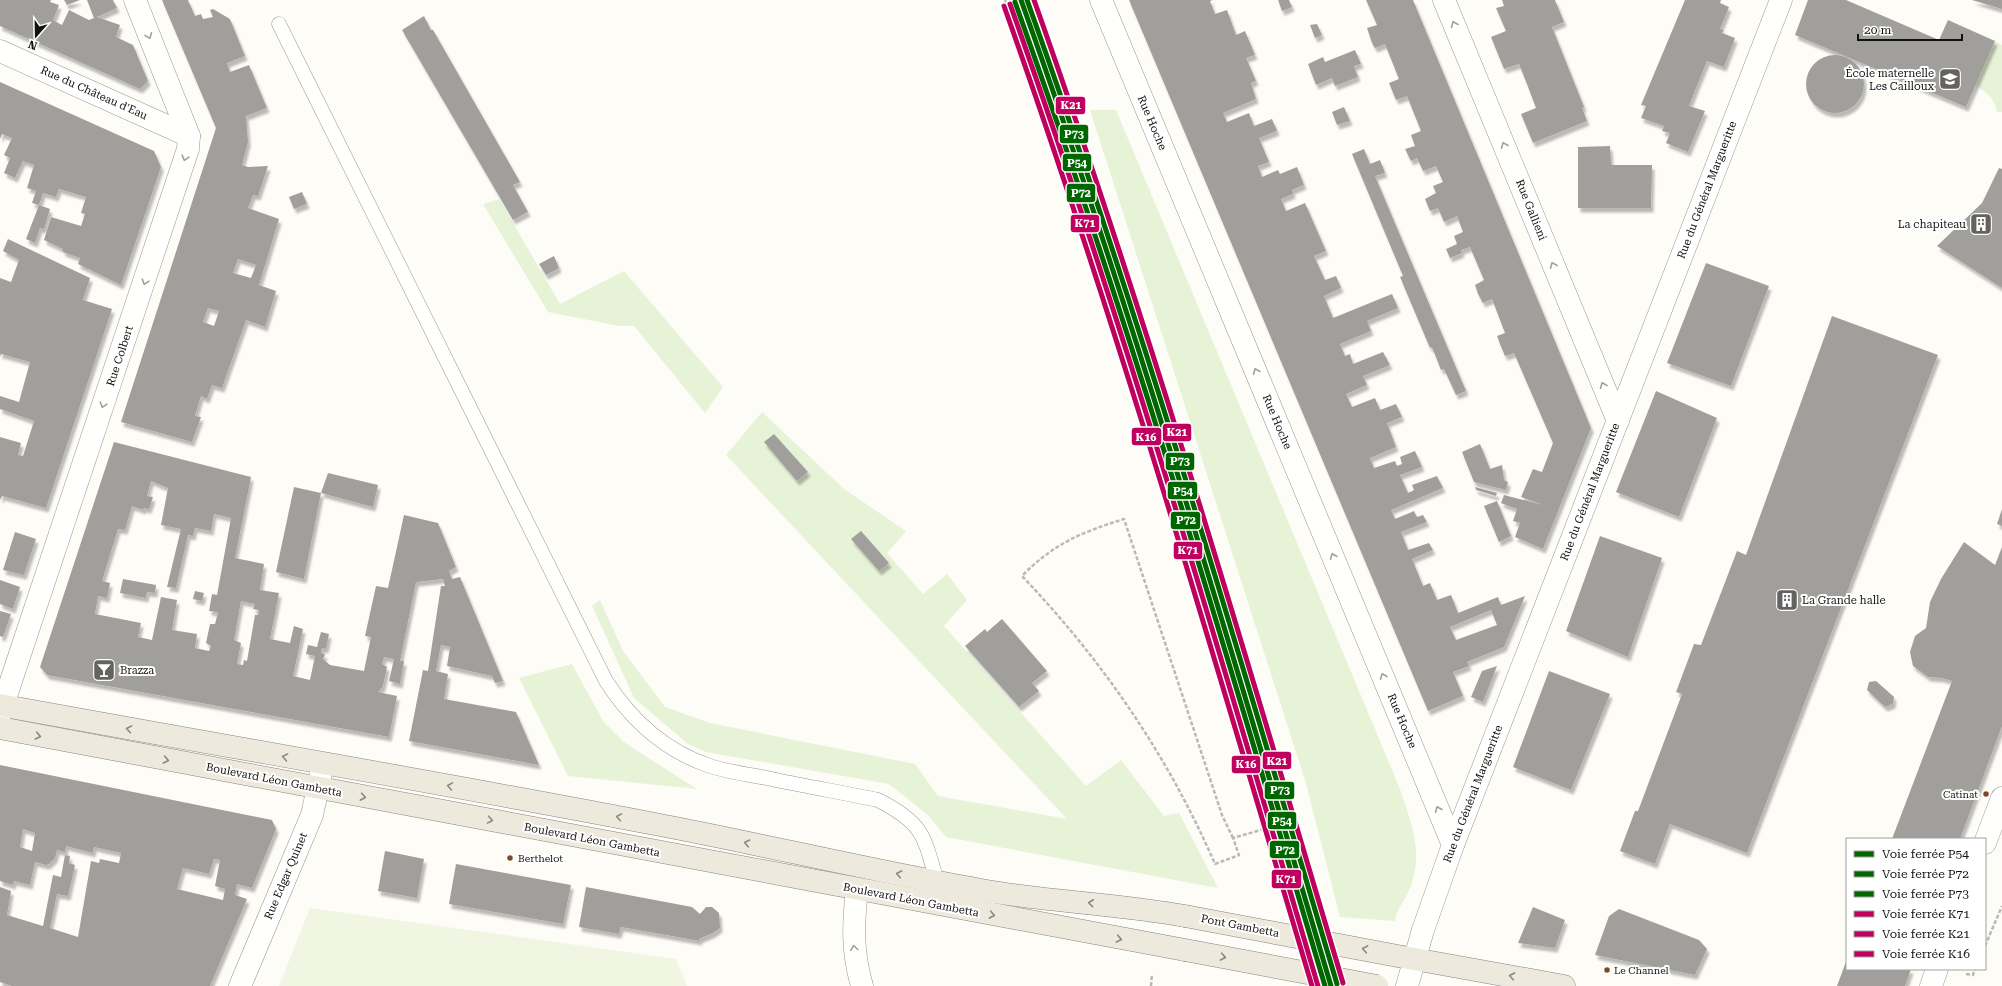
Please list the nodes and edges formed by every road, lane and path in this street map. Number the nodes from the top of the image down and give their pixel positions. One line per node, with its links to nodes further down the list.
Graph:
1 (135, 0): 8 (street, one-way to 8)
2 (1005, 0): 15 (path)
3 (1101, 0): 18 (street, Rue Hoche, one-way to 3)
4 (1444, 0): 9 (street, Rue Gallieni, one-way to 4)
5 (1781, 0): 9 (street, Rue du Général Margueritte)
6 (279, 24): 19 (lane)
7 (0, 51): 8 (street, Rue du Château d'Eau)
8 (189, 136): 10 (street, Rue Colbert, one-way to 10)
9 (1618, 421): 18 (street, Rue du Général Margueritte)
10 (1, 708): 12 (main road, Boulevard Léon Gambetta, one-way to 10)
11 (0, 728): 13 (main road, Boulevard Léon Gambetta, one-way to 13)
12 (323, 764): 13 (street, Rue Edgar Quinet); 19 (main road, Boulevard Léon Gambetta, one-way to 12)
13 (318, 788): 20 (main road, Boulevard Léon Gambetta, one-way to 20); 27 (street, Rue Edgar Quinet)
14 (2002, 798): 17 (street)
15 (1264, 829): 16 (path); 22 (path)
16 (1233, 838): 16 (path)
17 (1986, 839)
18 (1453, 845): 25 (street, Rue du Général Margueritte)
19 (937, 882): 23 (main road, Boulevard Léon Gambetta, one-way to 19)
20 (857, 889): 28 (street, one-way to 20); 29 (main road, Boulevard Léon Gambetta, one-way to 29, bridge)
21 (2002, 906): 24 (path)
22 (1290, 912)
23 (1185, 916): 25 (main road, Pont Gambetta, one-way to 23, bridge)
24 (1986, 944)
25 (1409, 957): 30 (street, Rue du Général Margueritte); 31 (main road, one-way to 25)
26 (1937, 970): 32 (street)
27 (240, 986)
28 (862, 986)
29 (1377, 986)
30 (1407, 986)
31 (1564, 986)
32 (1931, 986)

